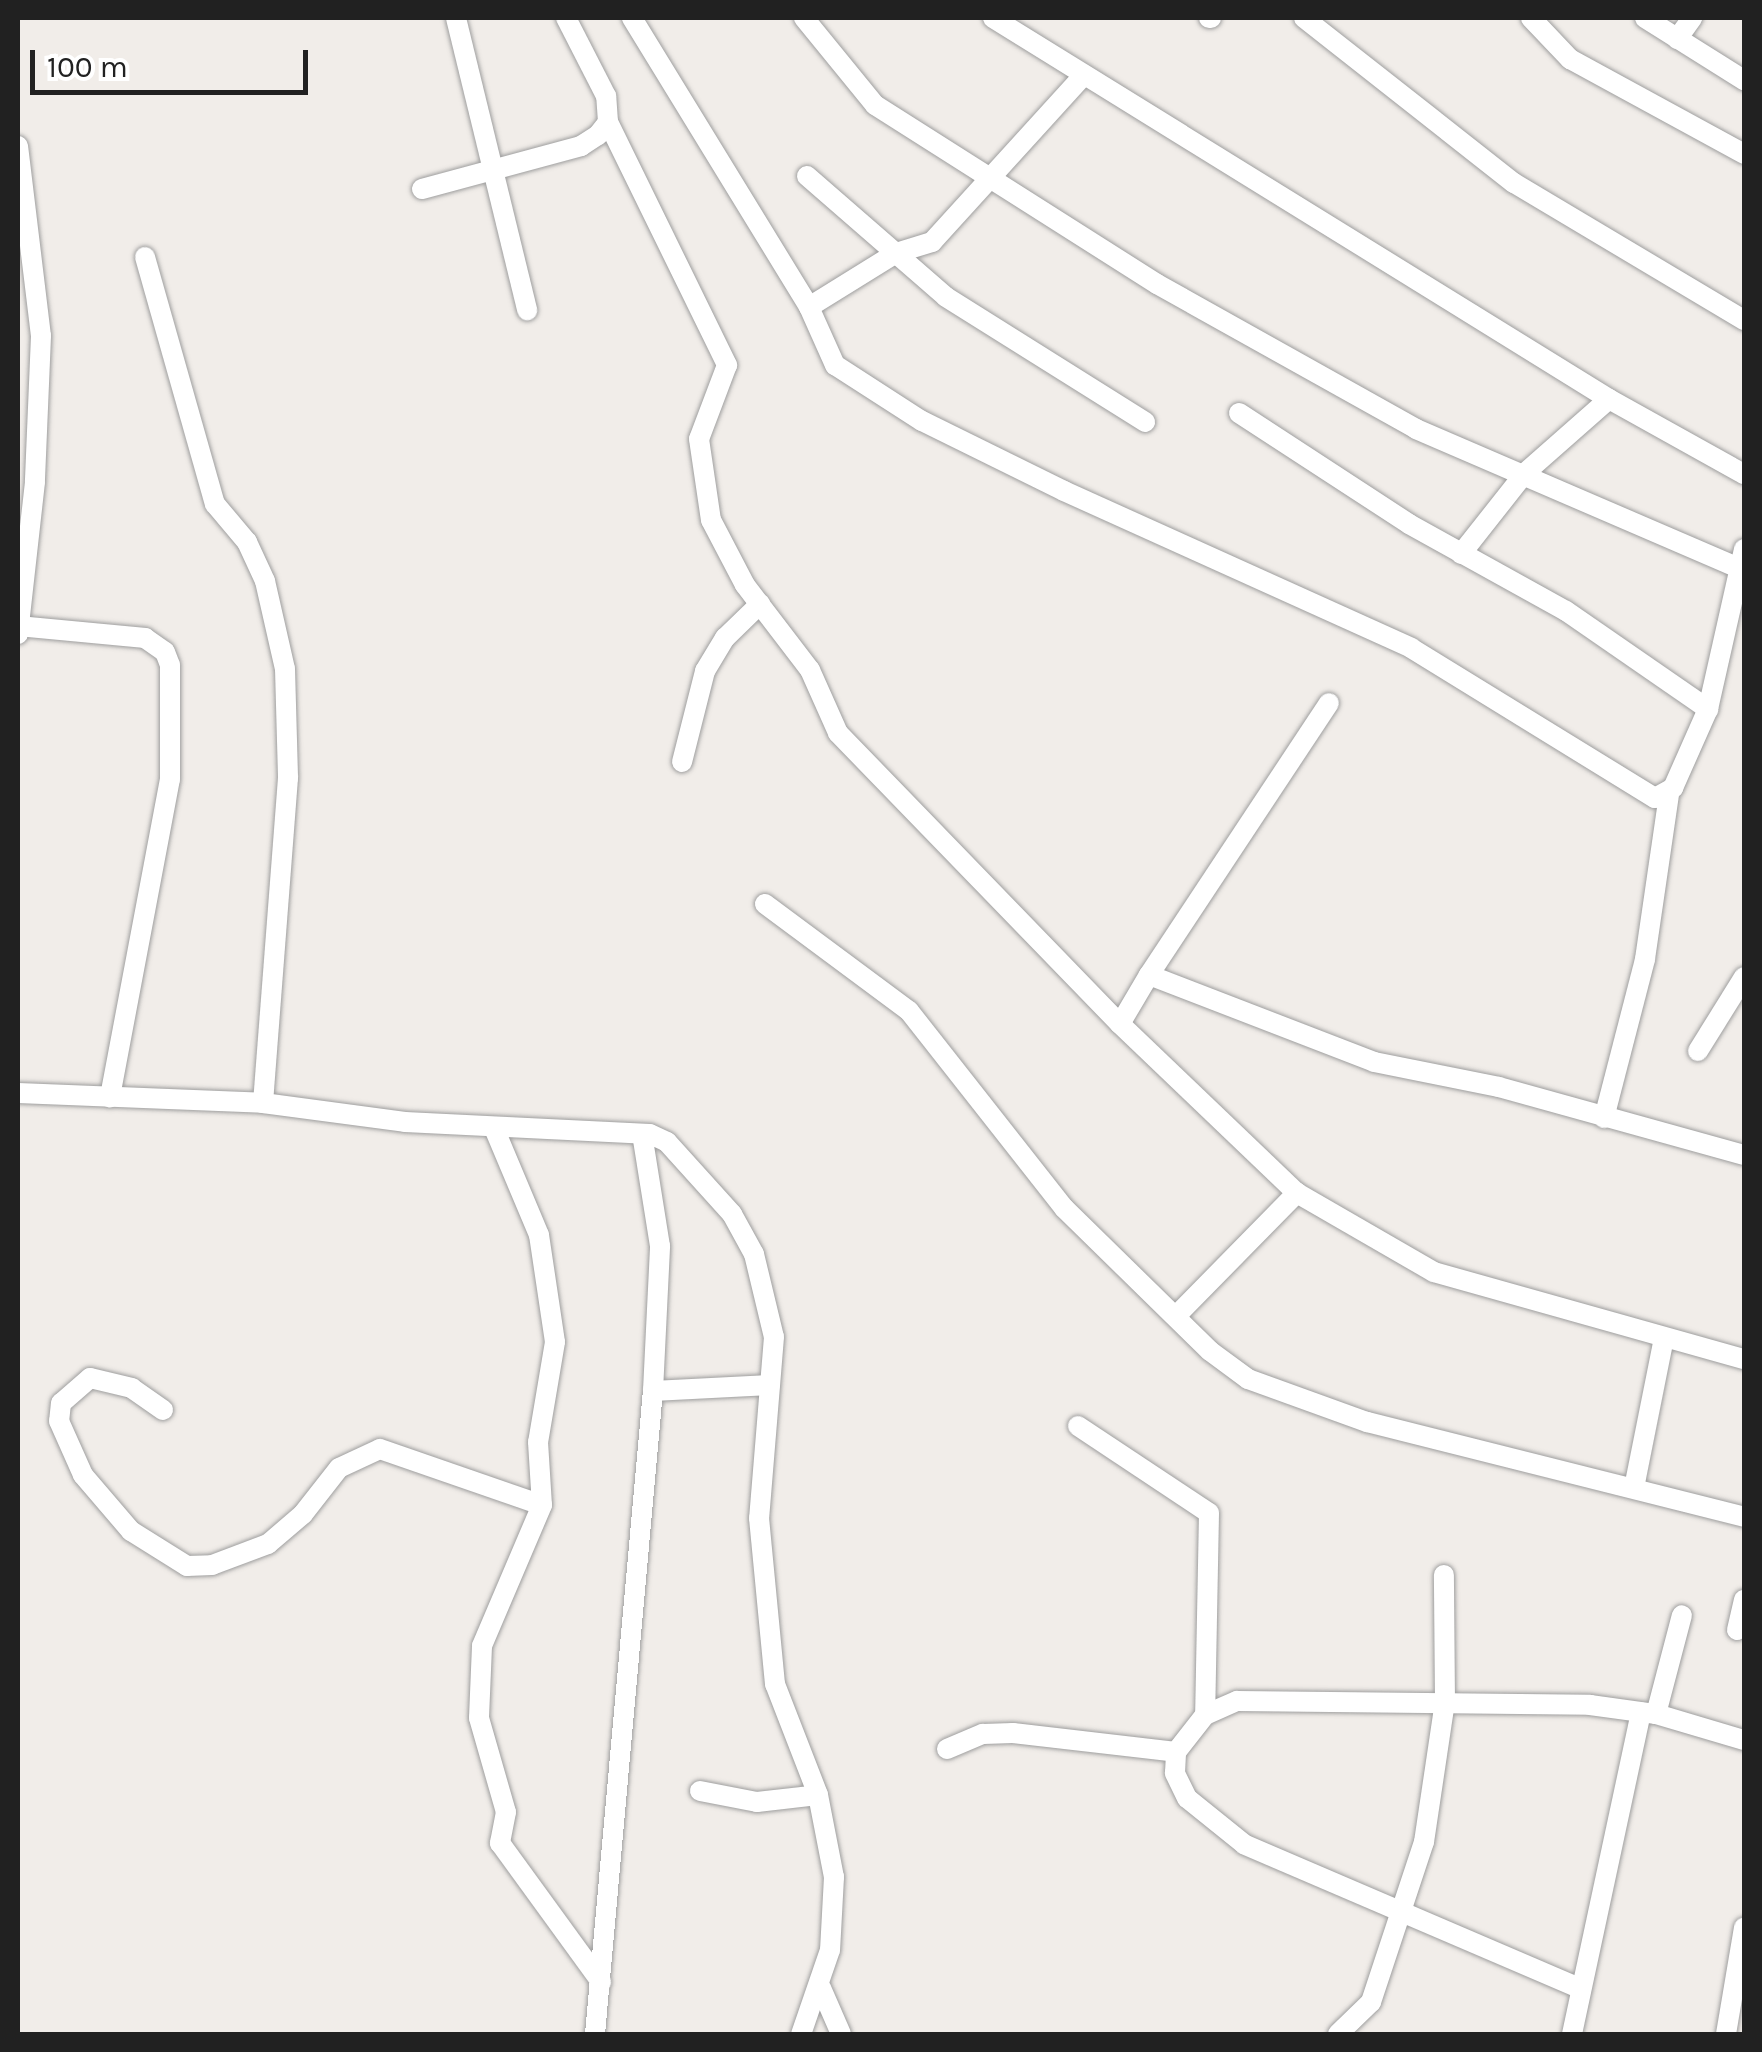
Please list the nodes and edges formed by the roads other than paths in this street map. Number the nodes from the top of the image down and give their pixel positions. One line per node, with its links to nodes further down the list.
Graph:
1 (456, 18): 16 (street)
2 (566, 18): 13 (street)
3 (632, 18): 22 (street)
4 (804, 18): 18 (street)
5 (992, 18): 11 (street)
6 (1304, 18): 24 (street)
7 (1531, 18): 15 (street)
8 (1644, 18): 10 (street)
9 (1692, 18): 10 (street)
10 (1677, 38): 12 (street)
11 (1084, 75): 18 (street); 25 (street)
12 (1744, 80)
13 (608, 122): 16 (street); 32 (street)
14 (18, 146): 33 (street)
15 (1744, 154)
16 (492, 170): 19 (street); 23 (street)
17 (807, 176): 20 (street)
18 (996, 178): 20 (street); 28 (street)
19 (422, 188)
20 (896, 253): 22 (street); 27 (street)
21 (145, 256): 45 (street)
22 (809, 307): 37 (street)
23 (527, 310)
24 (1744, 320)
25 (1608, 399): 28 (street); 29 (street)
26 (1238, 413): 30 (street)
27 (1146, 422)
28 (1525, 473): 30 (street); 31 (street)
29 (1744, 474)
30 (1460, 554): 35 (street)
31 (1743, 559): 35 (street)
32 (760, 604): 36 (street); 41 (street)
33 (18, 629): 44 (street)
34 (1329, 703): 39 (street)
35 (1708, 709): 37 (street)
36 (682, 762)
37 (1669, 794): 46 (street)
38 (766, 904): 51 (street)
39 (1149, 975): 41 (street); 46 (street)
40 (1744, 977): 42 (street)
41 (1120, 1024): 50 (street)
42 (1698, 1052)
43 (18, 1093): 44 (street)
44 (110, 1098): 45 (street)
45 (264, 1103): 47 (street)
46 (1604, 1118): 49 (street)
47 (494, 1128): 48 (street); 59 (street)
48 (642, 1134): 54 (street); 55 (street)
49 (1744, 1155)
50 (1297, 1193): 51 (street); 52 (street)
51 (1176, 1316): 58 (street)
52 (1664, 1338): 53 (street); 58 (street)
53 (1744, 1359)
54 (770, 1384): 55 (street); 72 (street)
55 (653, 1391): 75 (street)
56 (163, 1410): 59 (street)
57 (1078, 1426): 67 (street)
58 (1634, 1488): 60 (street)
59 (542, 1505): 75 (street)
60 (1744, 1517)
61 (1444, 1575): 65 (street)
62 (1744, 1600): 64 (street)
63 (1682, 1615): 66 (street)
64 (1737, 1630)
65 (1445, 1702): 66 (street); 67 (street); 73 (street)
66 (1648, 1713): 68 (street); 77 (street)
67 (1205, 1715): 70 (street)
68 (1744, 1740)
69 (947, 1749): 70 (street)
70 (1176, 1752): 73 (street)
71 (700, 1790): 72 (street)
72 (818, 1795): 76 (street)
73 (1404, 1916): 77 (street); 81 (street)
74 (1744, 1928): 83 (street)
75 (600, 1982): 79 (street)
76 (821, 1988): 78 (street); 80 (street)
77 (1577, 1988): 82 (street)
78 (803, 2030): 80 (street)
79 (595, 2034)
80 (842, 2034)
81 (1338, 2034)
82 (1572, 2034)
83 (1726, 2034)

